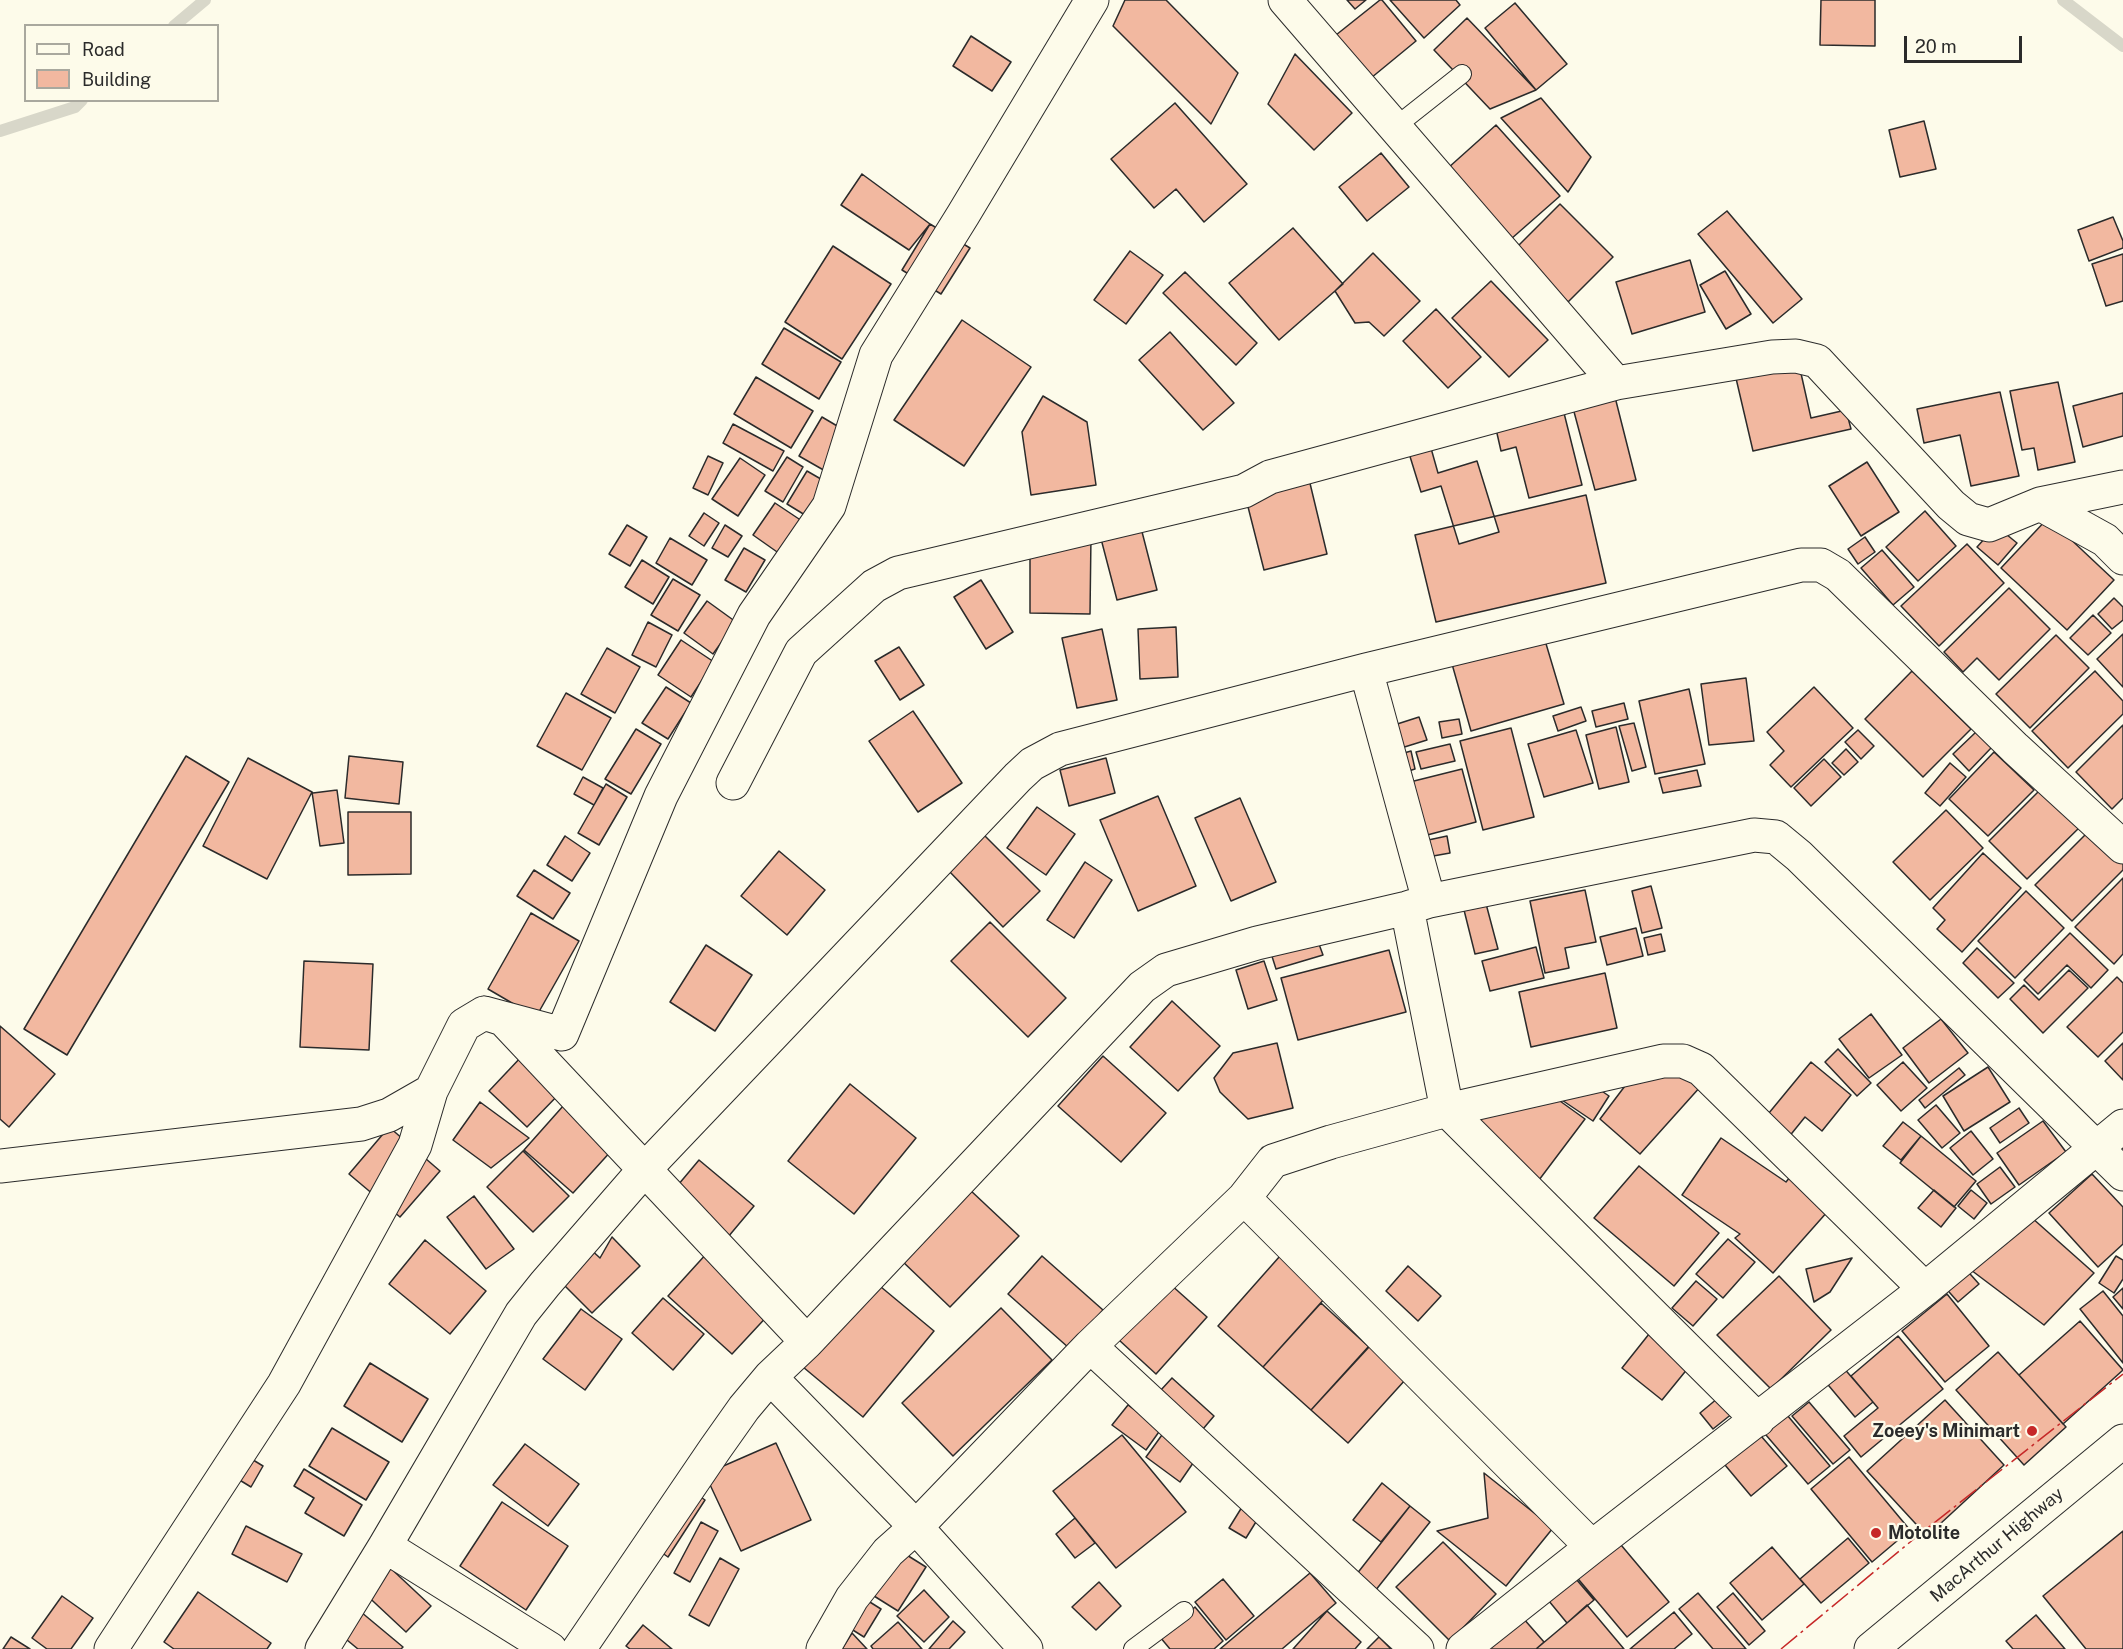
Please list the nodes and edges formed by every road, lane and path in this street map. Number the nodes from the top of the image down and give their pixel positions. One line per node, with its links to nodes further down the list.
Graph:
1 (1092, 0): 13 (main road)
2 (1285, 0): 4 (main road)
3 (1462, 74): 4 (lane)
4 (1395, 127): 5 (main road)
5 (1616, 383): 7 (main road); 10 (main road)
6 (2123, 487): 7 (main road)
7 (2040, 504): 8 (main road)
8 (2123, 558)
9 (1366, 670): 11 (main road); 12 (main road); 19 (main road)
10 (733, 783)
11 (2123, 848)
12 (1418, 905): 15 (main road); 17 (main road); 23 (main road)
13 (484, 1013): 14 (main road); 19 (main road)
14 (431, 1091): 18 (main road); 32 (main road)
15 (1447, 1110): 21 (main road); 22 (main road); 26 (main road)
16 (2123, 1126): 17 (main road)
17 (2096, 1149): 20 (main road); 22 (main road)
18 (0, 1166)
19 (644, 1170): 23 (main road); 29 (main road)
20 (2123, 1174)
21 (1244, 1198): 24 (main road); 30 (main road)
22 (1925, 1289): 26 (main road)
23 (807, 1342): 25 (main road)
24 (1090, 1346): 28 (main road); 39 (main road)
25 (770, 1377): 28 (main road); 35 (main road)
26 (1758, 1420): 30 (main road)
27 (2123, 1441): 41 (main road, MacArthur Highway)
28 (916, 1527): 36 (main road); 37 (main road)
29 (385, 1546): 33 (main road); 34 (main road)
30 (1592, 1546): 40 (main road)
31 (1184, 1611): 38 (lane)
32 (111, 1649)
33 (322, 1649)
34 (550, 1649)
35 (579, 1649)
36 (823, 1649)
37 (1026, 1649)
38 (1133, 1649)
39 (1417, 1649)
40 (1463, 1649)
41 (1870, 1649)

